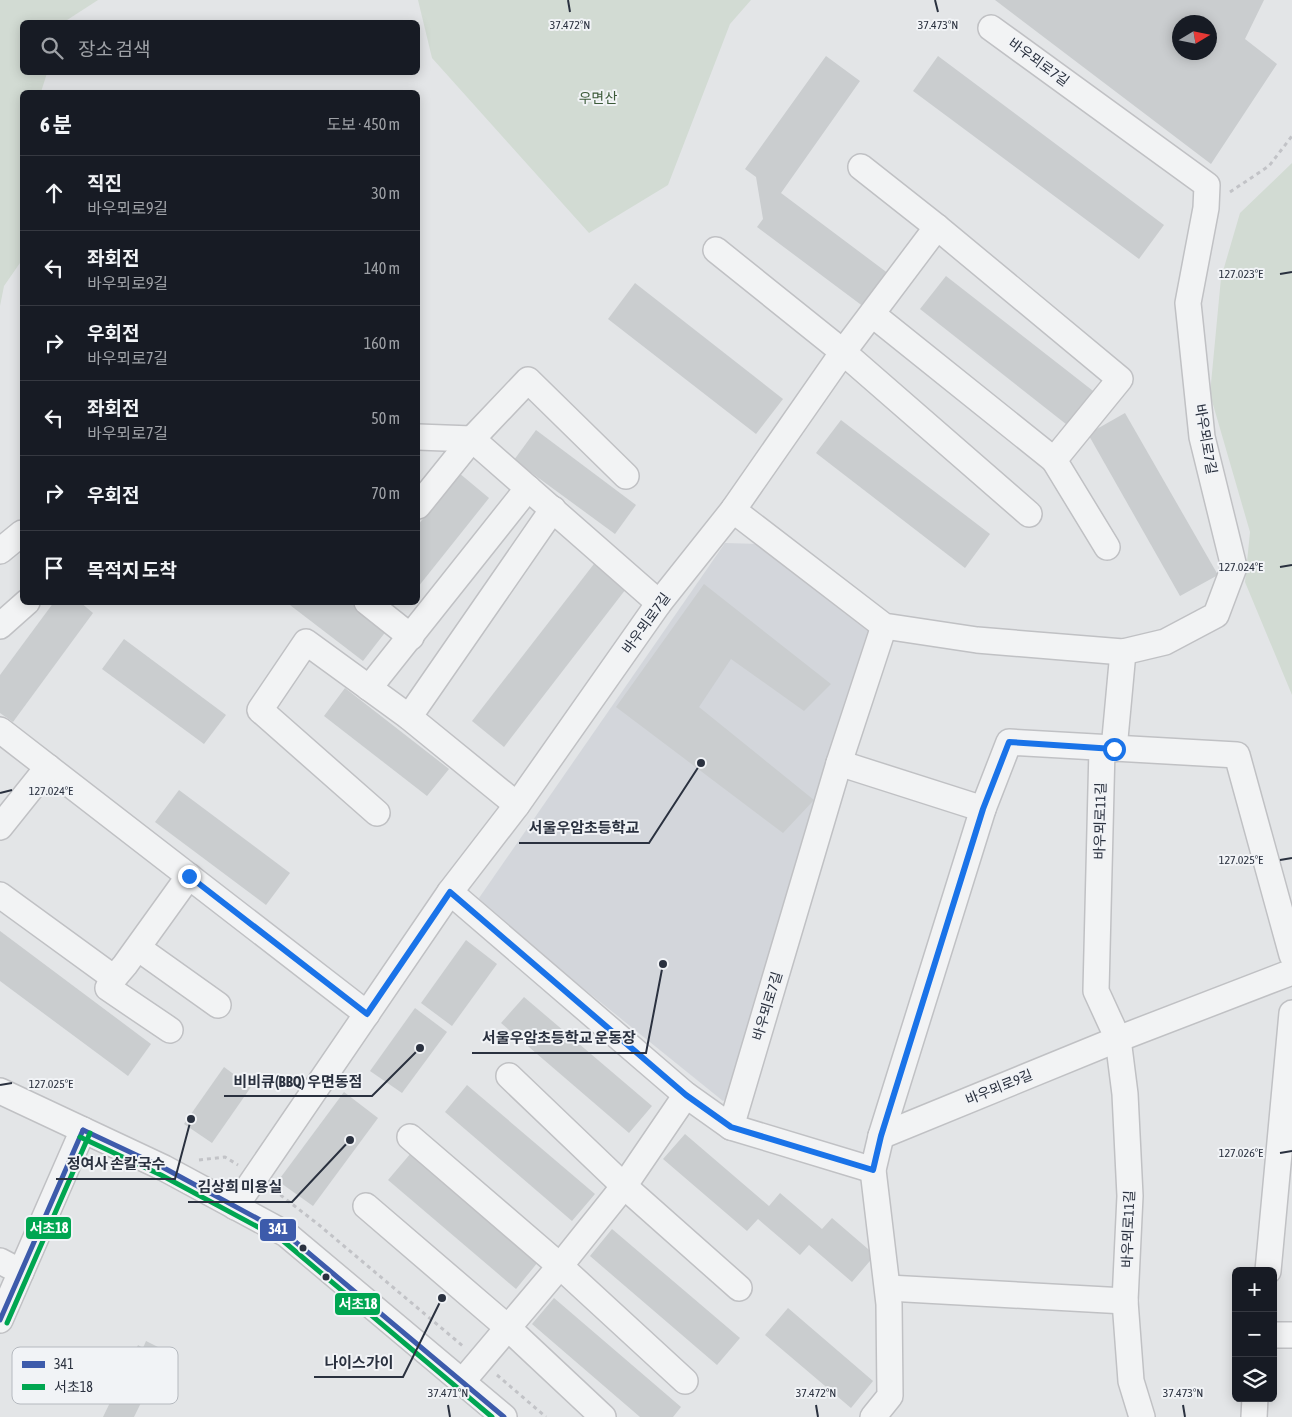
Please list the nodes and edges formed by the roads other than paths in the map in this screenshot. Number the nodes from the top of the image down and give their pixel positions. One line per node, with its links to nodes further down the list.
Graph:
1 (991, 28): 25 (street, 바우뫼로7길)
2 (861, 167): 3 (street)
3 (937, 227): 5 (street); 9 (street)
4 (716, 250): 6 (street)
5 (872, 314): 6 (street); 9 (street)
6 (843, 352): 14 (street); 15 (street)
7 (420, 437): 8 (street)
8 (472, 439): 10 (street); 11 (street); 12 (street)
9 (1054, 460): 17 (street)
10 (626, 476)
11 (528, 488): 13 (street); 24 (street)
12 (420, 504)
13 (552, 509): 19 (street); 27 (street)
14 (733, 510): 19 (street, 바우뫼로7길); 23 (street, 바우뫼로7길)
15 (1029, 514)
16 (20, 535): 18 (street)
17 (1108, 547)
18 (0, 551)
19 (660, 603): 32 (street, 바우뫼로7길)
20 (24, 605): 22 (street)
21 (371, 605): 24 (street)
22 (0, 626)
23 (884, 626): 25 (street, 바우뫼로7길); 30 (street, 바우뫼로7길)
24 (411, 637): 26 (street)
25 (1123, 652): 29 (street, 바우뫼로11길)
26 (370, 688): 27 (street); 34 (street)
27 (409, 717): 32 (street)
28 (0, 730): 31 (street)
29 (1108, 748): 33 (street); 40 (street); 47 (street, 바우뫼로11길)
30 (839, 763): 33 (street); 51 (street, 바우뫼로7길)
31 (48, 767): 35 (street); 36 (street)
32 (518, 805): 37 (street, 바우뫼로7길)
33 (983, 809): 53 (street)
34 (378, 813)
35 (0, 827)
36 (189, 876): 39 (street); 45 (street)
37 (450, 892): 45 (street, 바우뫼로7길); 50 (street)
38 (0, 895): 42 (street)
39 (138, 948): 42 (street); 43 (street)
40 (1292, 955)
41 (1292, 972): 47 (street)
42 (114, 978): 46 (street)
43 (218, 1005)
44 (1292, 1013): 61 (street)
45 (367, 1014): 58 (street, 바우뫼로7길)
46 (170, 1030)
47 (1118, 1039): 53 (street, 바우뫼로9길); 64 (street, 바우뫼로11길)
48 (509, 1076): 56 (street)
49 (0, 1091): 52 (street)
50 (686, 1095): 51 (street); 56 (street)
51 (731, 1127): 55 (street)
52 (83, 1130): 58 (street); 59 (street)
53 (881, 1136): 55 (street)
54 (410, 1137): 60 (street)
55 (873, 1170): 63 (street)
56 (624, 1186): 60 (street); 62 (street)
57 (366, 1206): 66 (street)
58 (235, 1207): 69 (street)
59 (10, 1266): 65 (street)
60 (560, 1266): 66 (street); 70 (street)
61 (1268, 1267)
62 (739, 1288)
63 (888, 1288): 64 (street); 74 (street)
64 (1125, 1301): 75 (street, 바우뫼로11길)
65 (0, 1320)
66 (507, 1327): 69 (street); 73 (street)
67 (1277, 1335): 68 (street)
68 (1292, 1335)
69 (462, 1382): 72 (street)
70 (685, 1382)
71 (1255, 1402): 76 (street)
72 (504, 1417)
73 (602, 1417)
74 (873, 1417)
75 (1142, 1417)
76 (1254, 1417)

